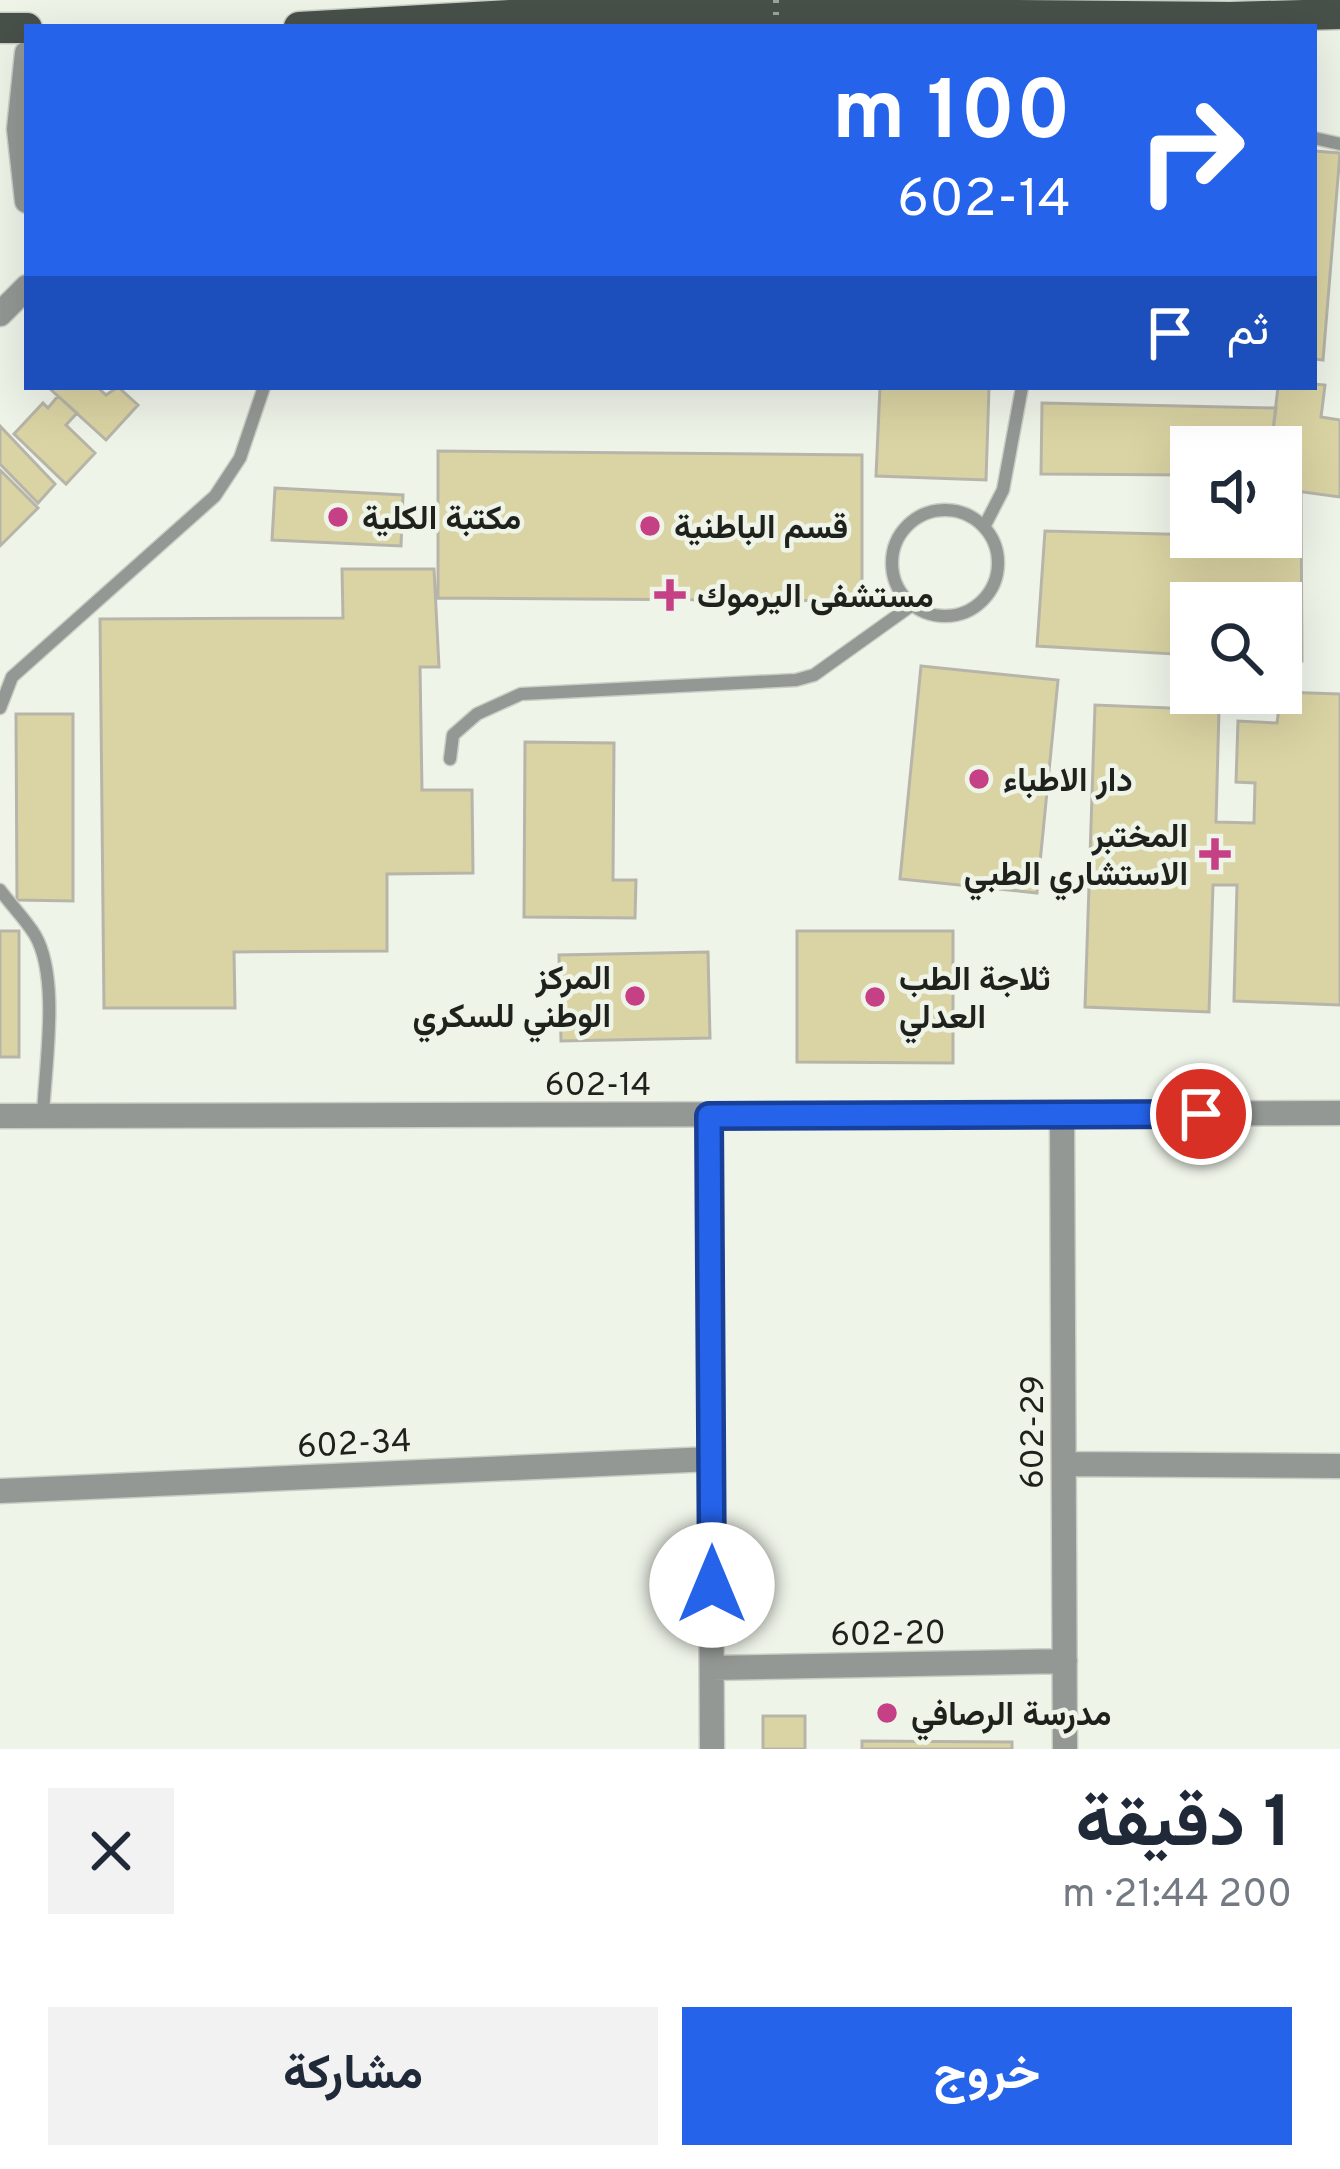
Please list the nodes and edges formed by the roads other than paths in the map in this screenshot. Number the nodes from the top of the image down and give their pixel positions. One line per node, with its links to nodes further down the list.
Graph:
1 (490, 0): 2 (main road)
2 (530, 11): 4 (main road); 5 (main road)
3 (1340, 14): 4 (main road)
4 (656, 21)
5 (342, 24)
6 (24, 81): 7 (street)
7 (24, 174)
8 (24, 289): 9 (street)
9 (0, 314)
10 (264, 390): 14 (lane)
11 (1021, 390): 12 (lane)
12 (984, 526): 13 (lane); 13 (lane)
13 (912, 605): 15 (lane)
14 (0, 708)
15 (451, 759)
16 (0, 890): 19 (lane)
17 (1340, 1114): 20 (street, 602-14)
18 (0, 1115): 19 (street, 602-14)
19 (43, 1115): 21 (street, 602-14)
20 (1062, 1115): 21 (street, 602-14); 23 (street, 602-29)
21 (709, 1116): 22 (street)
22 (711, 1460): 25 (street, 602-34); 27 (street)
23 (1064, 1464): 24 (street); 26 (street, 602-29)
24 (1340, 1466)
25 (0, 1491)
26 (1065, 1661): 27 (street, 602-20); 29 (street, 602-29)
27 (712, 1668): 28 (street)
28 (712, 1749)
29 (1065, 1749)

